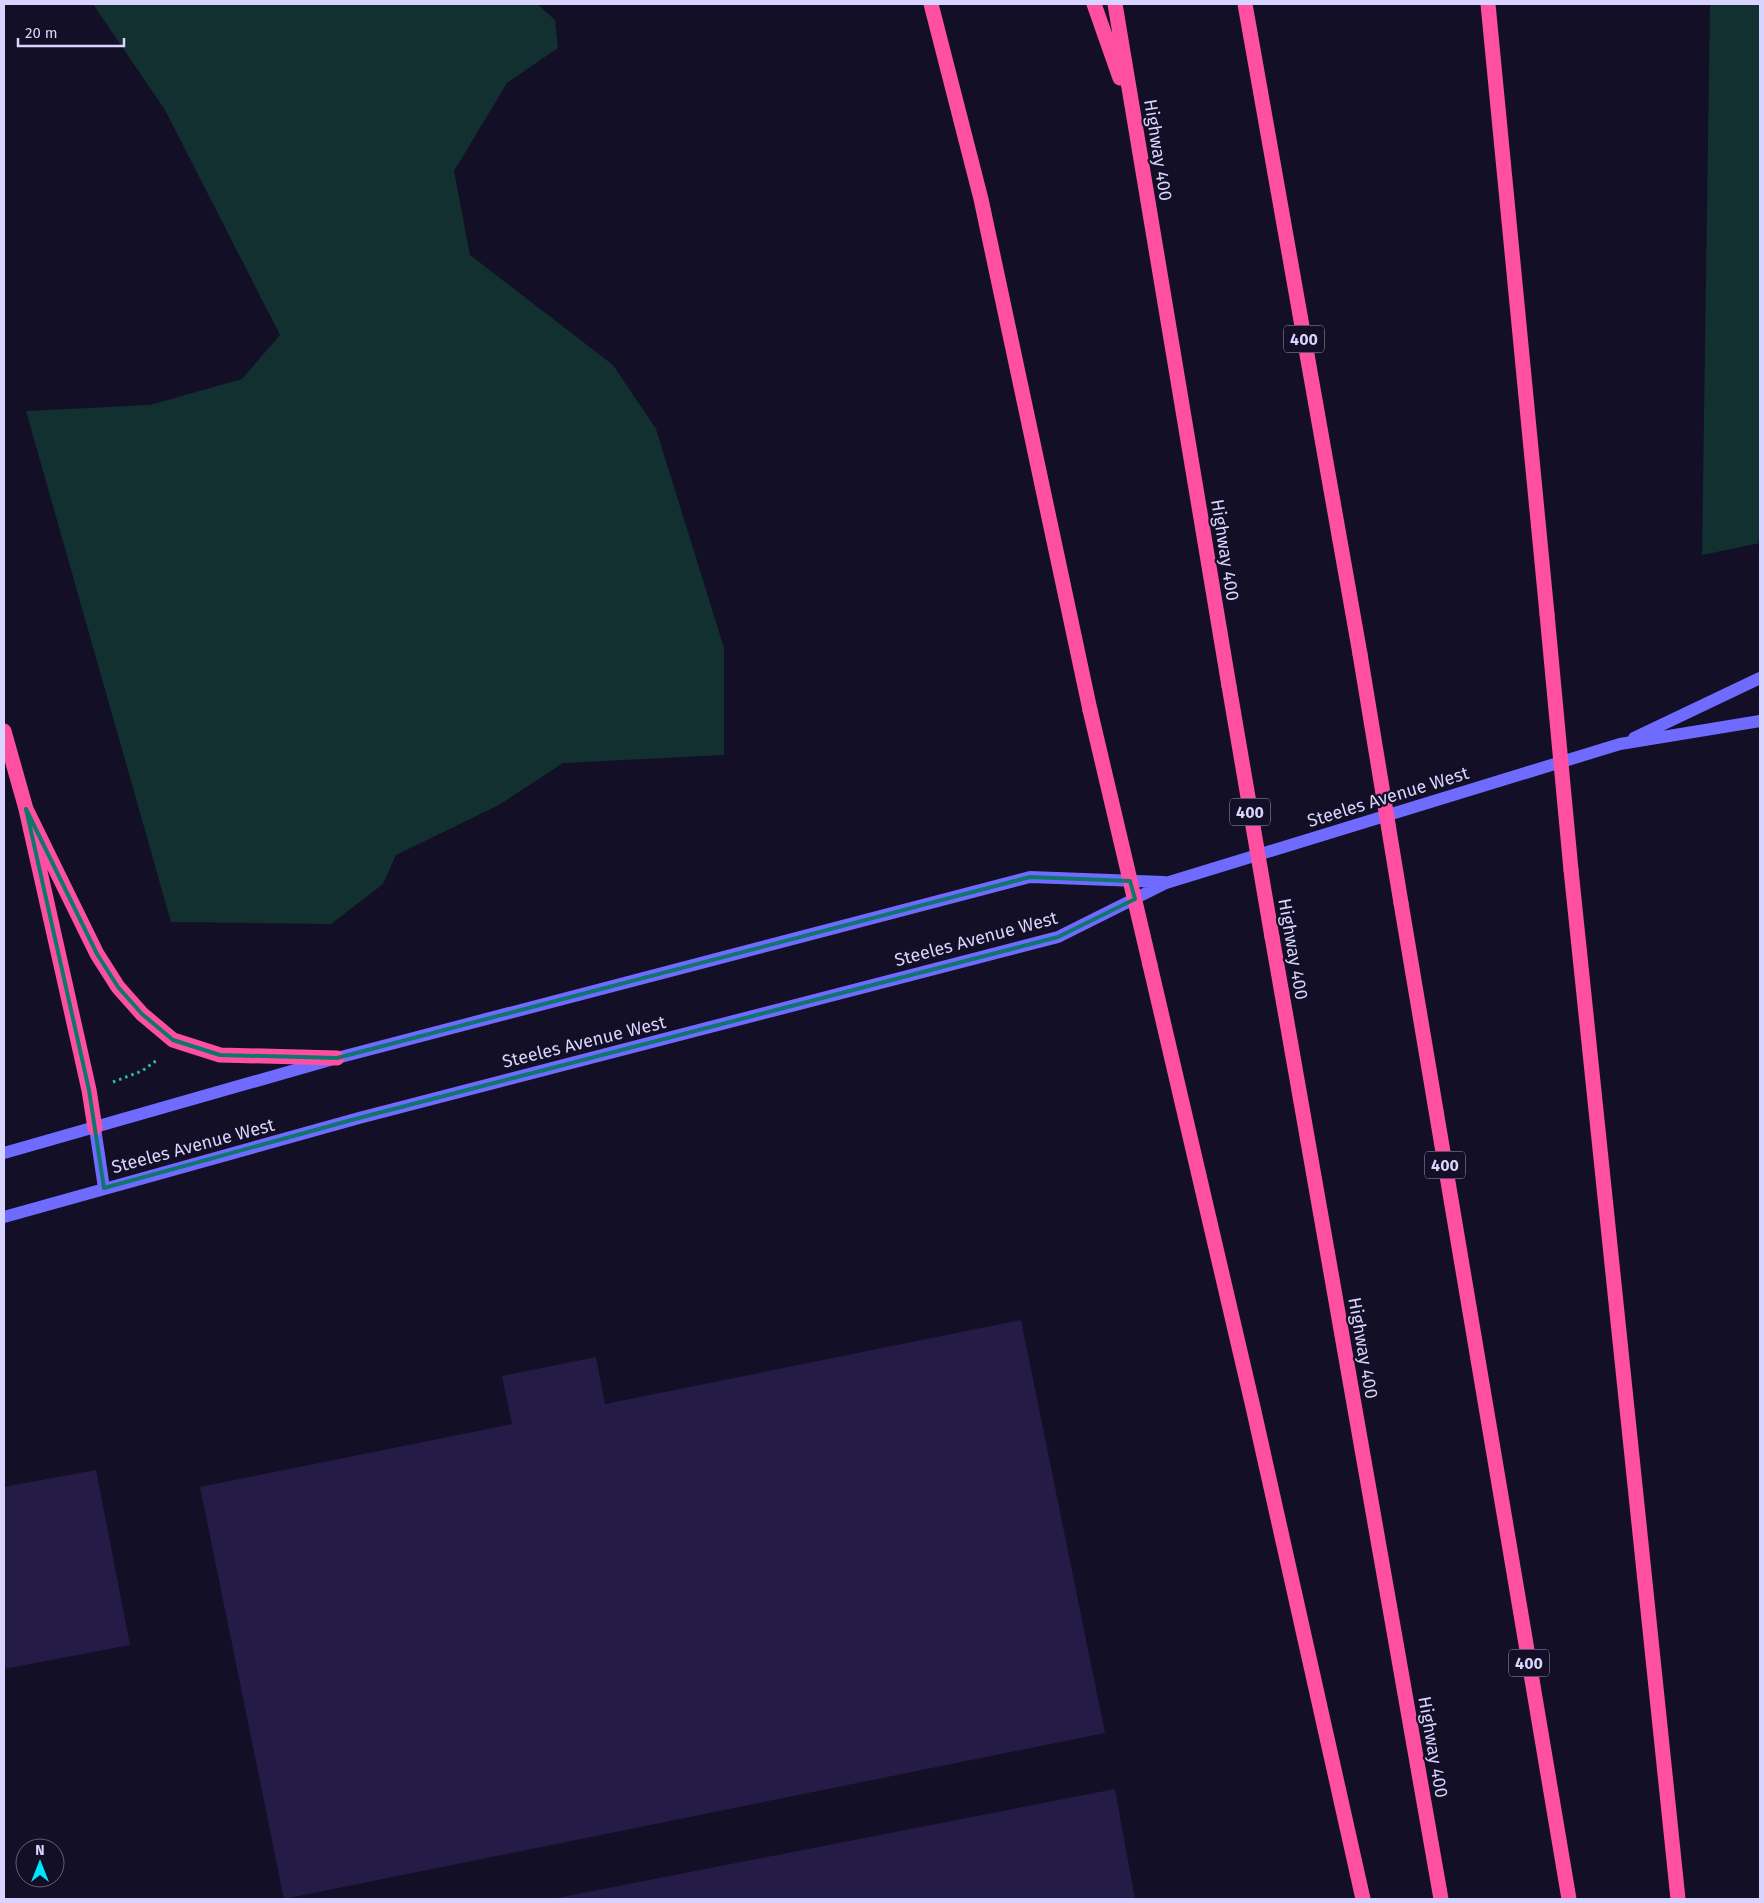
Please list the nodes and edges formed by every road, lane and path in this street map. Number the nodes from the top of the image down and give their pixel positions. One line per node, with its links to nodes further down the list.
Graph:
1 (931, 4): 20 (highway, bridge)
2 (1094, 4): 6 (highway)
3 (1115, 4): 6 (highway, Highway 400 / 400)
4 (1246, 4): 22 (highway, 400, bridge)
5 (1488, 4): 23 (highway, bridge)
6 (1134, 120): 21 (highway, Highway 400 / 400, bridge)
7 (1760, 678): 10 (main road, Steeles Avenue West)
8 (1760, 721): 10 (main road, Steeles Avenue West)
9 (4, 731): 11 (highway)
10 (1620, 744): 12 (main road, Steeles Avenue West)
11 (26, 809): 14 (highway); 16 (highway)
12 (1166, 882): 14 (main road, Steeles Avenue West); 18 (main road, Steeles Avenue West)
13 (163, 1056): 15 (path)
14 (337, 1058): 16 (main road, Steeles Avenue West)
15 (111, 1083)
16 (95, 1128): 17 (main road, Steeles Avenue West); 18 (main road)
17 (4, 1153)
18 (104, 1188): 19 (main road, Steeles Avenue West)
19 (4, 1217)
20 (1363, 1899)
21 (1441, 1899)
22 (1569, 1899)
23 (1678, 1899)

